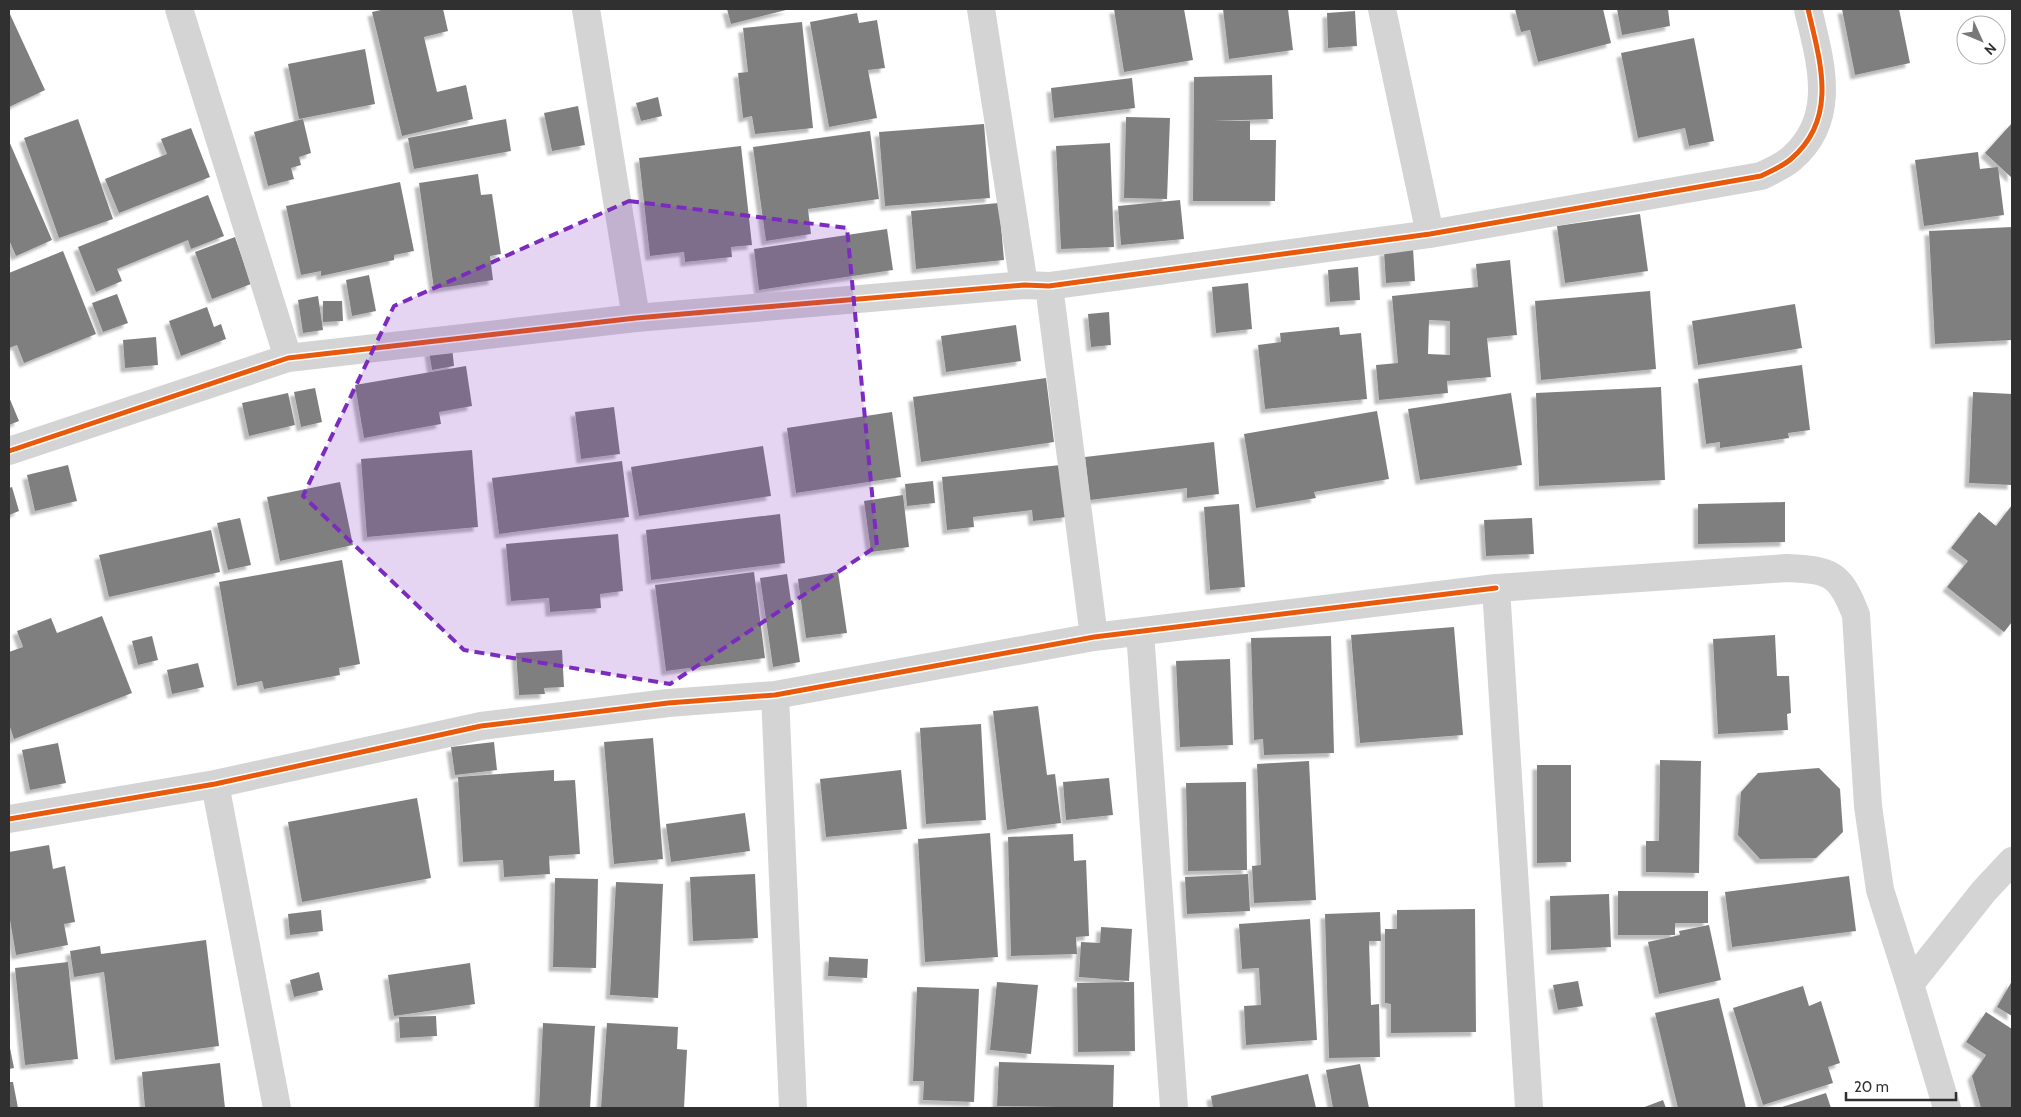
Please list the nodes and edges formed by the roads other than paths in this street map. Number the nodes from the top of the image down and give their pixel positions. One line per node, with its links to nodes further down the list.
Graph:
1 (179, 9): 9 (street)
2 (586, 9): 8 (street)
3 (981, 9): 7 (street)
4 (1382, 9): 6 (street)
5 (1808, 9): 6 (street)
6 (1430, 234): 7 (street)
7 (1037, 286): 8 (street); 13 (street)
8 (636, 318): 9 (street)
9 (288, 358): 10 (street)
10 (9, 450)
11 (1496, 588): 12 (street); 18 (street); 22 (street)
12 (1140, 632): 13 (street); 21 (street)
13 (1094, 637): 14 (street)
14 (775, 695): 15 (street); 20 (street)
15 (216, 784): 16 (street); 19 (street)
16 (9, 819)
17 (2012, 861): 18 (street)
18 (1910, 984): 23 (street)
19 (277, 1108)
20 (793, 1108)
21 (1174, 1108)
22 (1529, 1108)
23 (1947, 1108)

